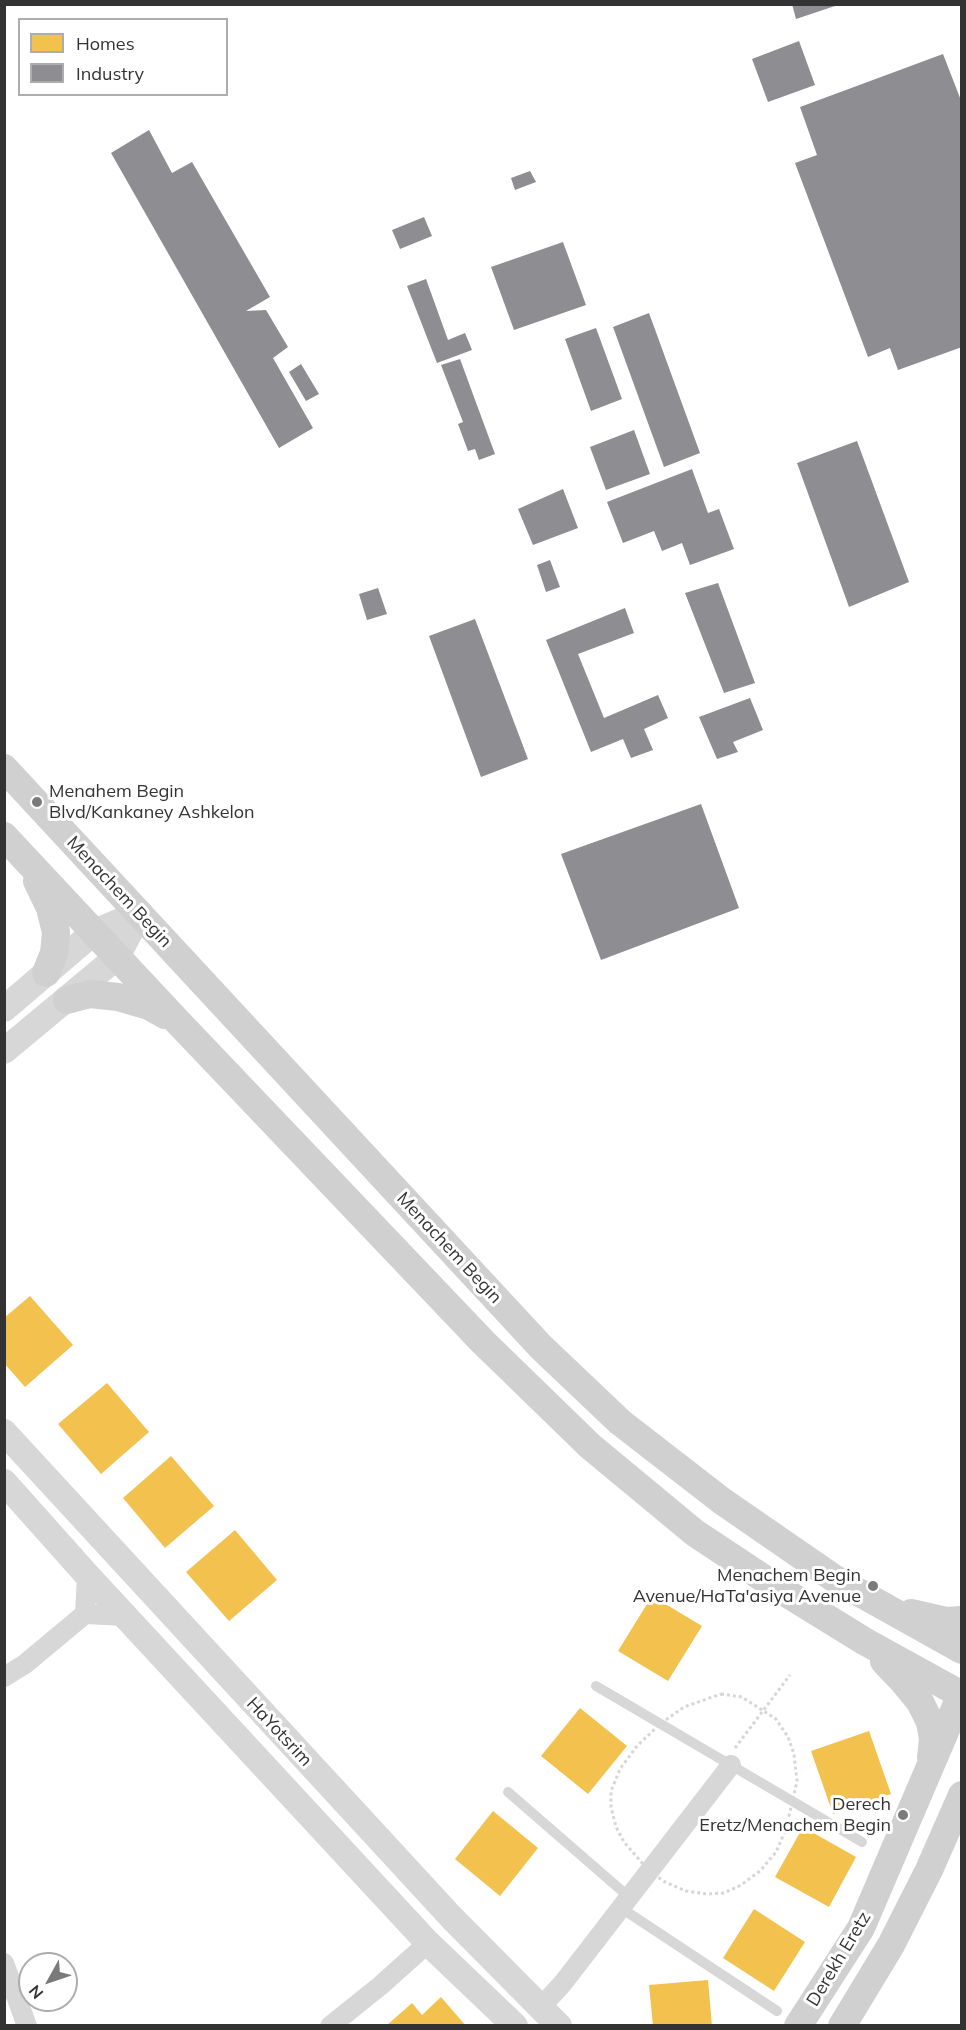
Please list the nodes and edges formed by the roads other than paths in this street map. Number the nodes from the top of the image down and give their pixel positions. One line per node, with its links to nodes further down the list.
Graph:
1 (4, 768): 3 (main road, Menachem Begin)
2 (11, 842): 4 (main road); 6 (main road)
3 (140, 913): 4 (street); 5 (street); 14 (main road, Menachem Begin)
4 (94, 932): 5 (main road); 6 (street)
5 (117, 957): 7 (street); 9 (main road)
6 (46, 973): 8 (street)
7 (67, 1000): 9 (main road); 10 (street)
8 (4, 1009)
9 (178, 1022): 18 (main road)
10 (4, 1051)
11 (4, 1432): 31 (street, HaYotsrim)
12 (4, 1482): 13 (street, HaYotsrim)
13 (87, 1575): 15 (street); 16 (street, HaYotsrim)
14 (866, 1597): 17 (main road); 19 (main road, Menachem Begin)
15 (85, 1614): 16 (street); 20 (street)
16 (125, 1616): 29 (street, HaYotsrim)
17 (962, 1620)
18 (864, 1641): 22 (main road); 24 (main road)
19 (962, 1650)
20 (4, 1677)
21 (596, 1686): 23 (lane)
22 (961, 1693): 24 (main road, Derekh Eretz)
23 (728, 1763): 27 (lane); 28 (street)
24 (931, 1767): 32 (main road, Derekh Eretz)
25 (508, 1792): 28 (lane)
26 (962, 1796): 37 (main road, Derekh Eretz)
27 (862, 1842)
28 (625, 1903): 31 (street); 32 (lane)
29 (428, 1943): 34 (street); 35 (street, HaYotsrim)
30 (4, 1963): 33 (street)
31 (541, 2007): 36 (street, HaYotsrim)
32 (788, 2018)
33 (27, 2025)
34 (330, 2025)
35 (515, 2025)
36 (560, 2025)
37 (842, 2025)

